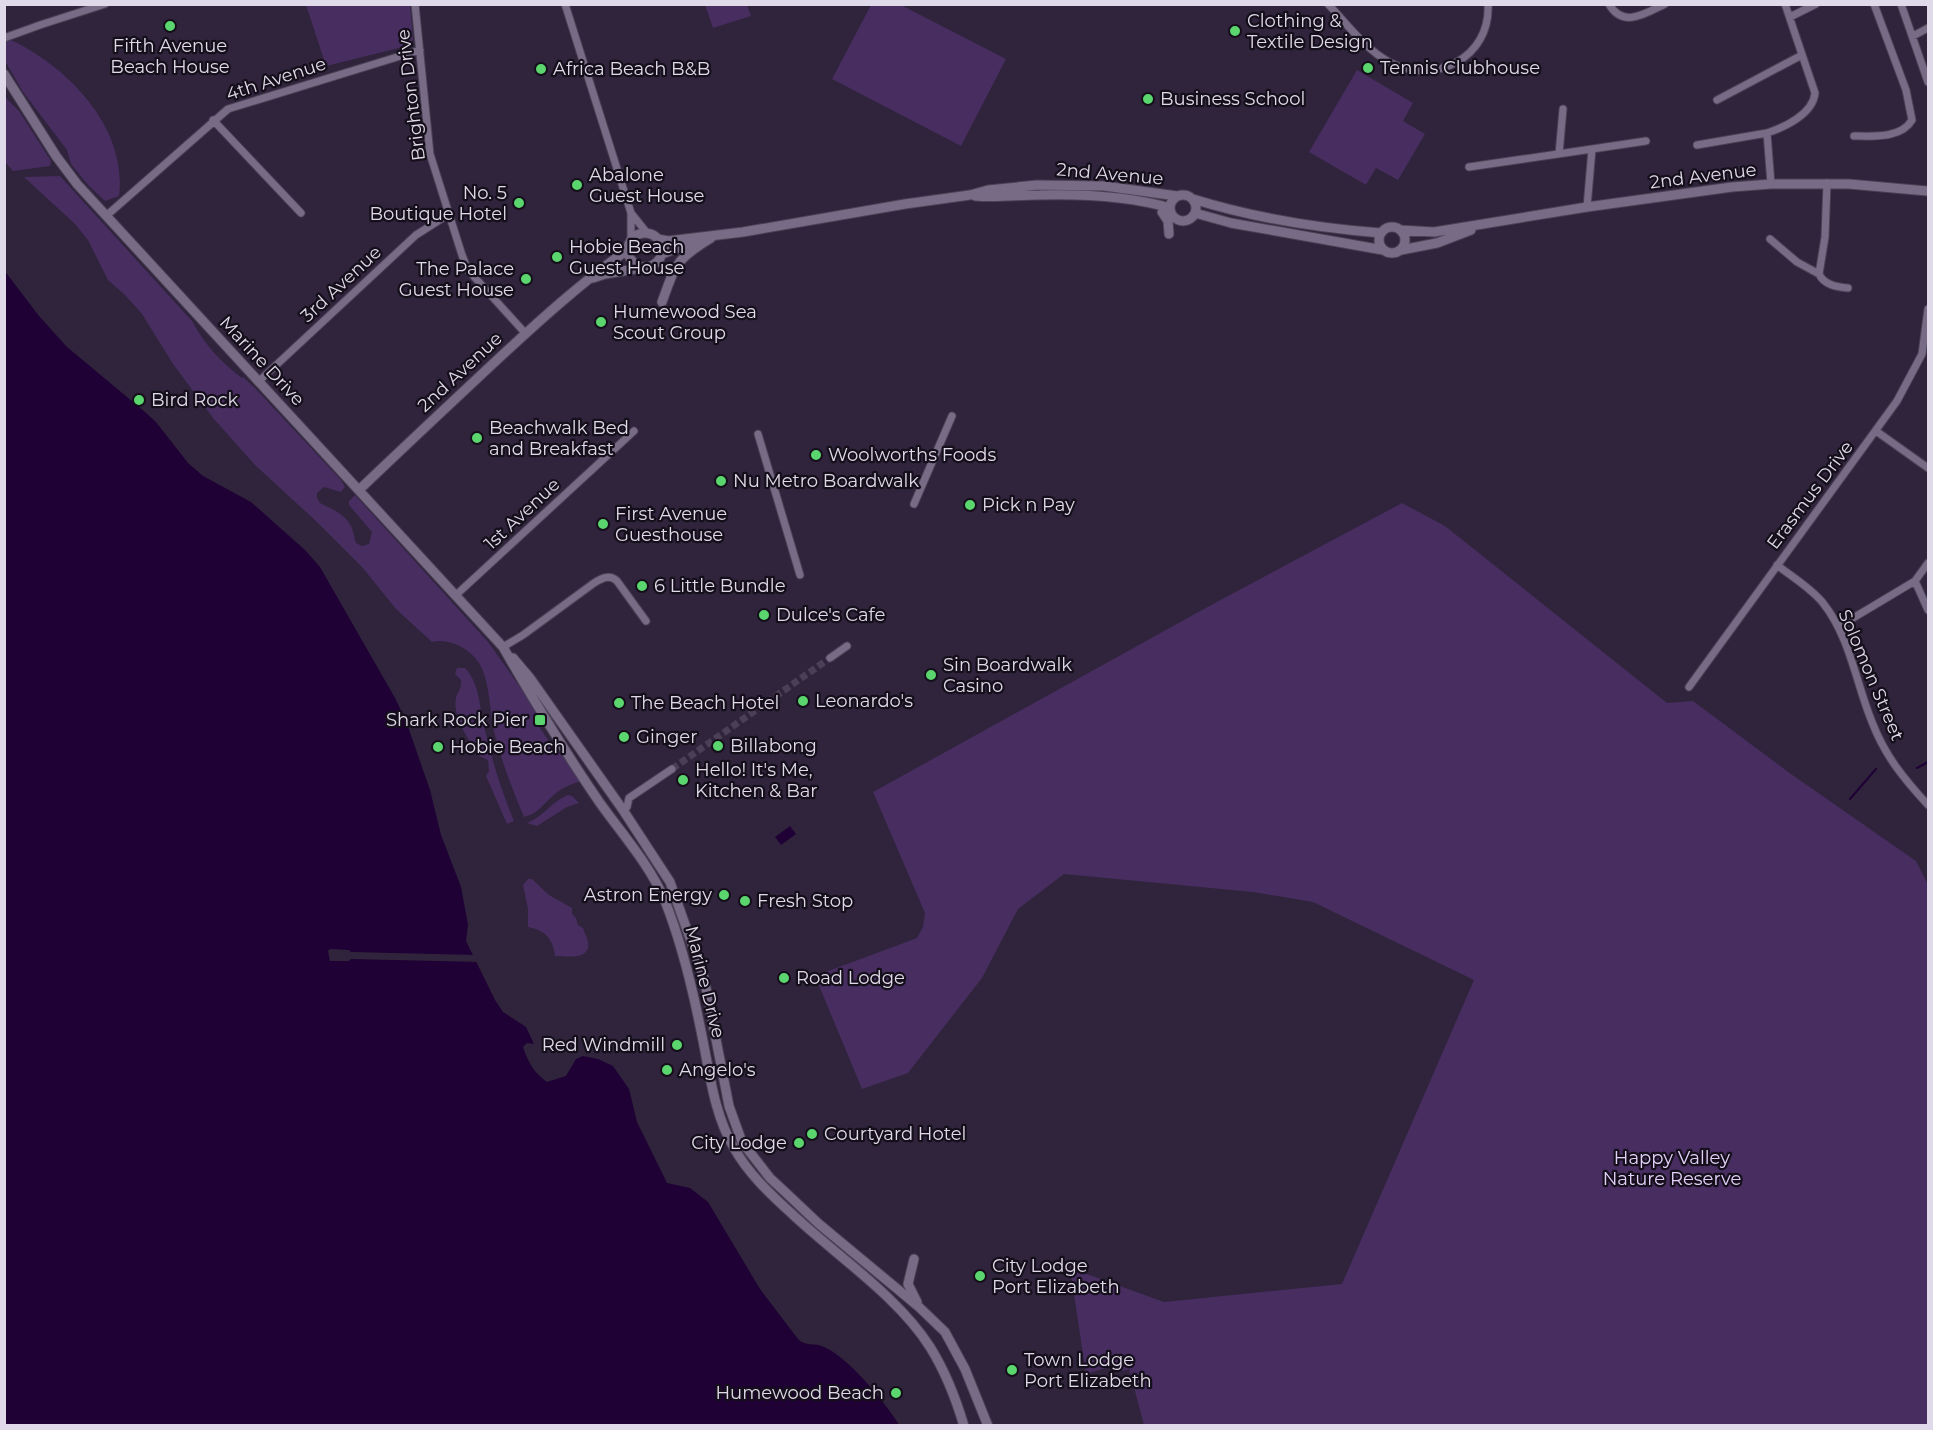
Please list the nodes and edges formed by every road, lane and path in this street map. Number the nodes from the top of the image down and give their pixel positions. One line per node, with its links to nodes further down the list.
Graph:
1 (105, 4): 15 (street)
2 (415, 4): 16 (street, Brighton Drive)
3 (565, 4): 43 (street)
4 (1328, 4): 5 (street)
5 (1488, 4)
6 (1609, 4): 7 (street)
7 (1665, 4)
8 (1785, 4): 12 (street)
9 (1816, 4): 12 (street)
10 (1874, 4): 24 (street)
11 (1901, 4): 14 (street)
12 (1790, 17): 17 (street)
13 (1929, 28): 14 (street)
14 (1912, 36): 19 (street)
15 (4, 39)
16 (420, 50): 22 (street, 4th Avenue); 42 (street, Brighton Drive)
17 (1802, 55): 20 (street); 23 (street)
18 (4, 74): 45 (main road, Marine Drive)
19 (1929, 81)
20 (1717, 100)
21 (1563, 109): 28 (street)
22 (213, 120): 41 (street); 45 (street, 4th Avenue)
23 (1767, 133): 26 (street); 32 (street)
24 (1854, 136)
25 (1646, 141): 27 (street)
26 (1697, 145)
27 (1593, 149): 28 (street); 39 (street)
28 (1559, 154): 29 (street)
29 (1469, 167)
30 (1827, 183): 32 (main road, 2nd Avenue); 33 (main road, 2nd Avenue); 60 (street)
31 (1053, 184): 34 (main road, 2nd Avenue); 35 (main road); 36 (main road, 2nd Avenue)
32 (1771, 184): 39 (main road, 2nd Avenue)
33 (1928, 191)
34 (970, 195): 35 (main road, 2nd Avenue); 51 (main road, 2nd Avenue)
35 (1054, 195): 38 (main road, 2nd Avenue)
36 (1177, 196): 37 (main road, 2nd Avenue); 40 (main road, 2nd Avenue)
37 (1193, 199): 44 (main road); 49 (main road, 2nd Avenue)
38 (1130, 200): 40 (main road, 2nd Avenue); 50 (main road)
39 (1587, 207): 46 (main road, 2nd Avenue)
40 (1170, 208): 44 (main road, 2nd Avenue)
41 (301, 213)
42 (449, 213): 65 (street, Brighton Drive); 66 (street, 3rd Avenue)
43 (631, 213): 48 (street); 52 (street)
44 (1195, 213): 56 (main road, 2nd Avenue)
45 (106, 216): 66 (main road, Marine Drive)
46 (1484, 225): 47 (main road, 2nd Avenue); 57 (main road, 2nd Avenue)
47 (1400, 230): 49 (main road, 2nd Avenue); 57 (main road)
48 (647, 233): 52 (main road); 53 (main road)
49 (1381, 233): 56 (main road)
50 (1169, 234)
51 (708, 237): 53 (main road, 2nd Avenue); 58 (main road, 2nd Avenue); 63 (main road)
52 (631, 239): 55 (main road)
53 (658, 239): 58 (main road)
54 (1770, 239): 60 (street)
55 (627, 250): 59 (main road); 61 (main road, 2nd Avenue)
56 (1383, 250): 57 (main road, 2nd Avenue)
57 (1401, 250)
58 (662, 254): 59 (main road)
59 (643, 268): 61 (main road, 2nd Avenue)
60 (1820, 274): 62 (street)
61 (585, 281): 65 (main road, 2nd Avenue)
62 (1848, 288)
63 (662, 302)
64 (1929, 309): 69 (street, Erasmus Drive)
65 (526, 334): 72 (main road, 2nd Avenue)
66 (258, 382): 72 (main road, Marine Drive)
67 (952, 416): 73 (street)
68 (634, 431): 78 (street, 1st Avenue)
69 (1876, 431): 71 (street); 75 (street, Erasmus Drive)
70 (758, 434): 76 (street)
71 (1929, 468)
72 (359, 490): 78 (main road, Marine Drive)
73 (914, 504)
74 (1929, 563): 77 (street)
75 (1777, 565): 81 (street, Solomon Street); 86 (street, Erasmus Drive)
76 (800, 575)
77 (1915, 581): 79 (street); 81 (street)
78 (456, 595): 83 (main road, Marine Drive)
79 (1929, 610)
80 (646, 621): 83 (street)
81 (1838, 627): 88 (street, Solomon Street)
82 (847, 646): 85 (street)
83 (503, 647): 84 (main road, Marine Drive)
84 (511, 657): 89 (main road, Marine Drive); 92 (main road, Marine Drive)
85 (830, 658)
86 (1689, 687)
87 (672, 769): 89 (street)
88 (1929, 805)
89 (623, 810): 91 (main road, Marine Drive)
90 (914, 1259): 91 (main road)
91 (919, 1307): 93 (main road, Marine Drive)
92 (964, 1425)
93 (988, 1425)

